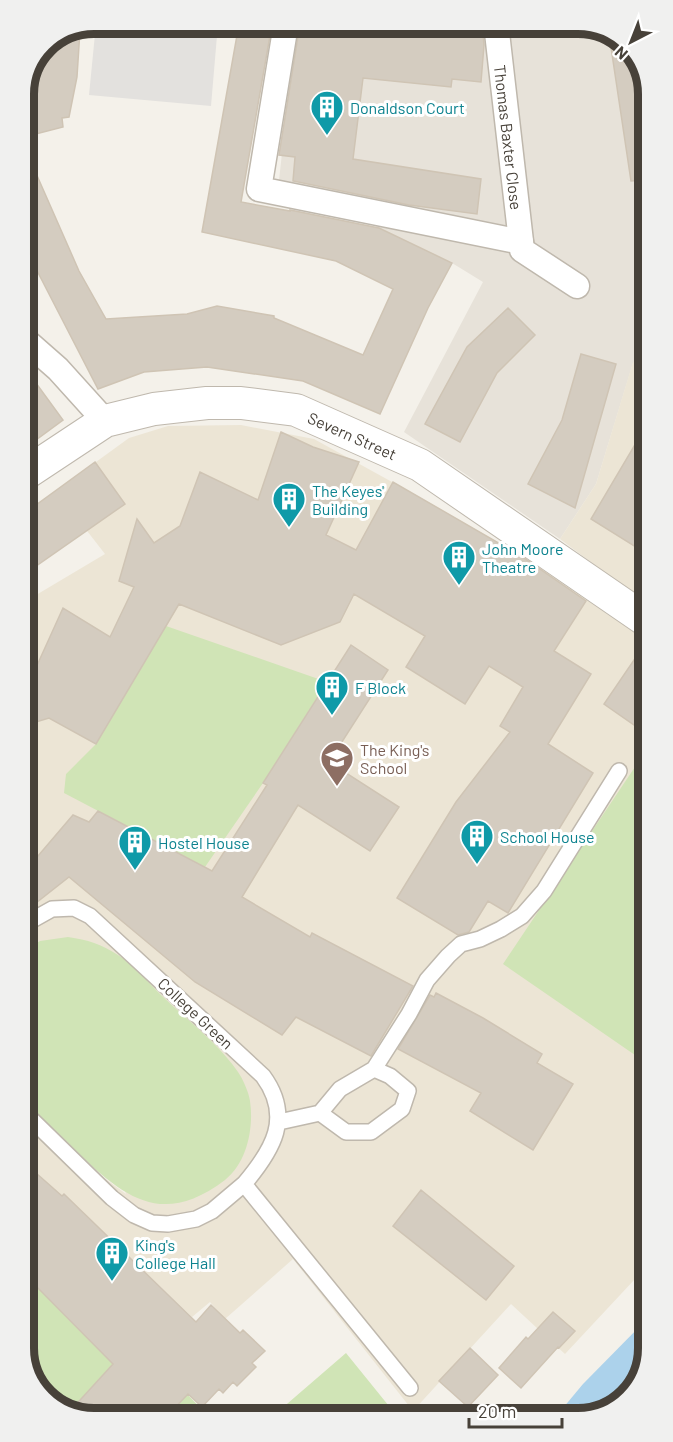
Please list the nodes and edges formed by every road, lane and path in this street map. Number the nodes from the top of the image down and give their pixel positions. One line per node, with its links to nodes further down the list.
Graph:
1 (284, 34): 3 (street)
2 (497, 35): 3 (street, Thomas Baxter Close)
3 (522, 246): 4 (street)
4 (577, 286)
5 (35, 349): 6 (street)
6 (105, 421): 7 (street, Severn Street); 8 (street, Severn Street)
7 (35, 468)
8 (638, 615)
9 (619, 771): 11 (lane)
10 (34, 919): 14 (lane, College Green)
11 (374, 1069): 12 (lane); 12 (lane)
12 (320, 1113): 14 (lane)
13 (34, 1121): 15 (lane)
14 (279, 1122): 15 (lane)
15 (244, 1184): 16 (lane)
16 (410, 1388)

